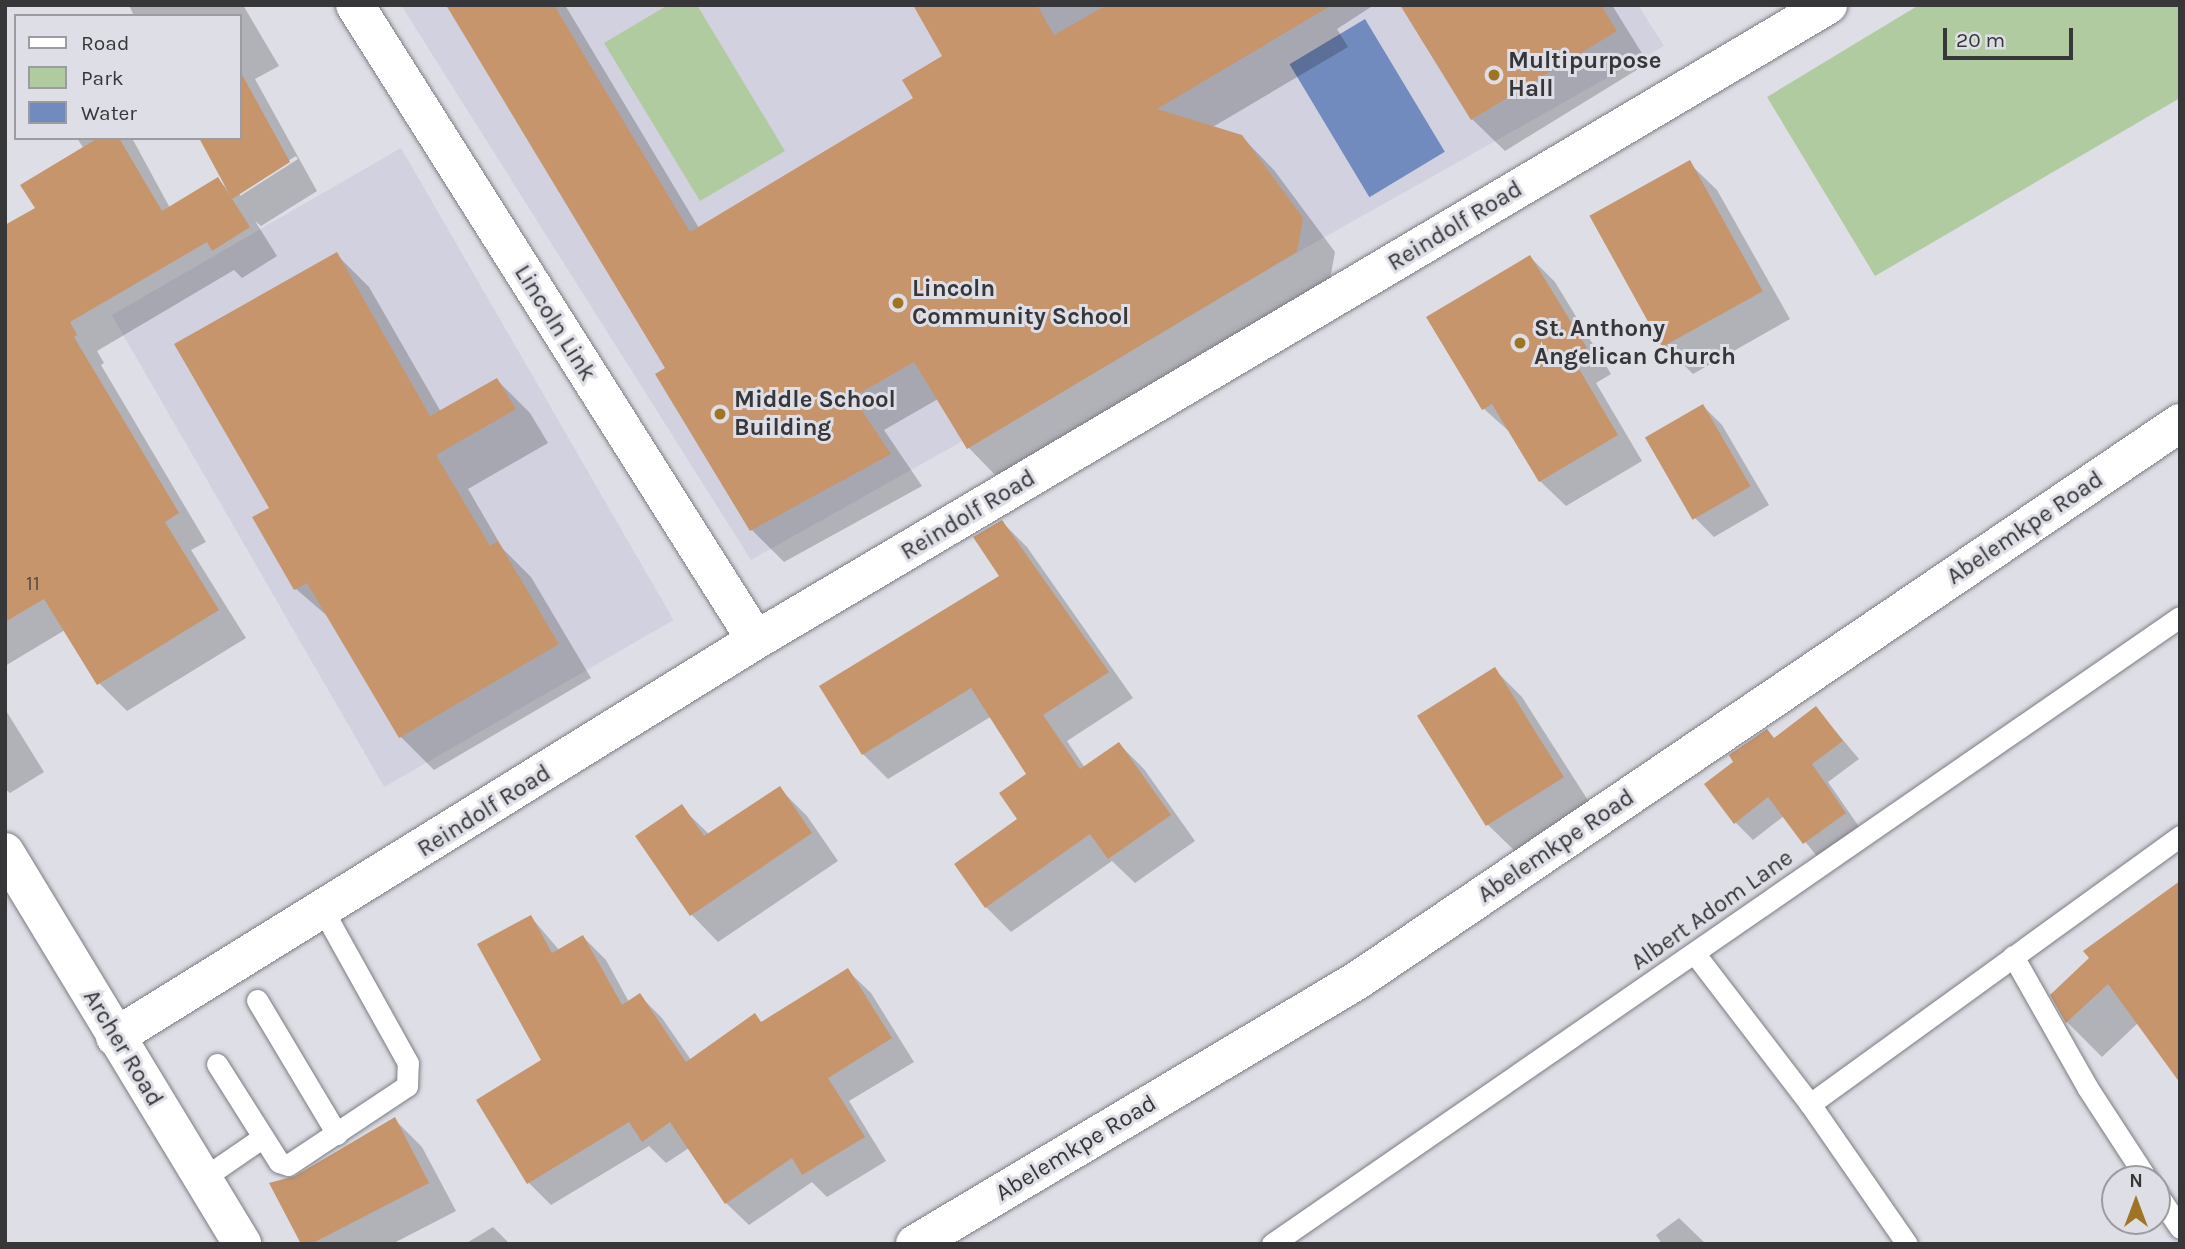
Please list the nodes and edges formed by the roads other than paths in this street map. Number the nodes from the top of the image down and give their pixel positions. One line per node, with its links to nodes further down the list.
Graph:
1 (355, 5): 5 (street, Lincoln Link)
2 (1828, 5): 5 (street, Reindolf Road)
3 (2180, 423): 20 (street, Abelemkpe Road)
4 (2180, 617): 9 (lane, Albert Adom Lane)
5 (756, 640): 8 (street, Reindolf Road)
6 (2180, 836): 10 (lane)
7 (5, 852): 12 (street, Archer Road)
8 (323, 910): 12 (street, Reindolf Road); 15 (lane)
9 (1695, 954): 14 (lane); 21 (lane, Albert Adom Lane)
10 (2013, 956): 14 (lane); 17 (lane)
11 (257, 1000): 15 (lane)
12 (115, 1037): 18 (street, Archer Road)
13 (217, 1064): 16 (lane)
14 (1810, 1104): 22 (lane)
15 (337, 1135): 16 (lane)
16 (263, 1137): 18 (lane)
17 (2138, 1165)
18 (202, 1179): 19 (street, Archer Road)
19 (242, 1244)
20 (915, 1244)
21 (1272, 1244)
22 (1908, 1244)

